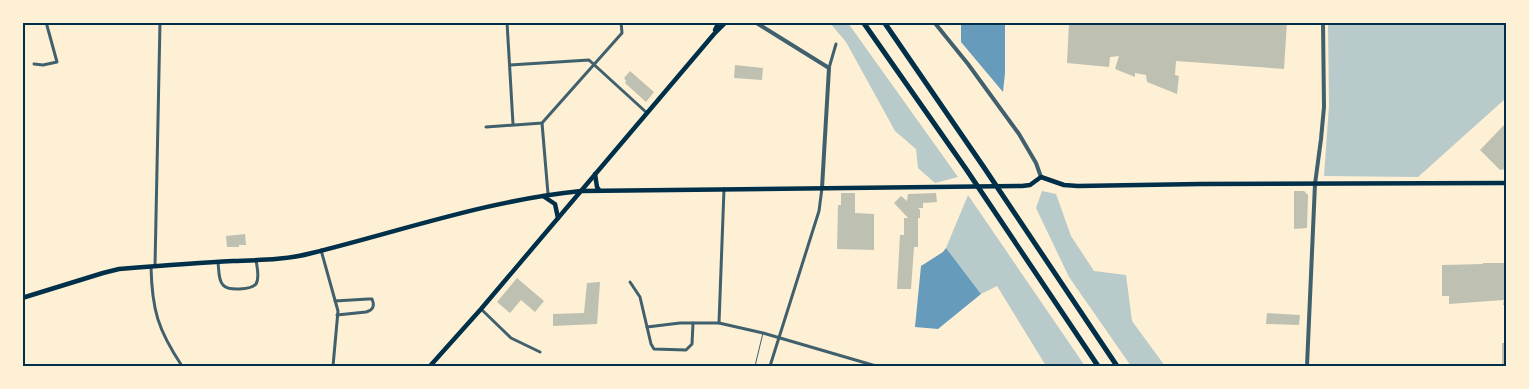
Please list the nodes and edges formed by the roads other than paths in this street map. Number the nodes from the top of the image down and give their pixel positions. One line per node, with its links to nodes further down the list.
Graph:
1 (46, 22): 14 (street)
2 (160, 22): 36 (street)
3 (507, 22): 15 (street)
4 (621, 22): 16 (street)
5 (719, 22): 12 (main road)
6 (726, 22): 12 (main road)
7 (755, 22): 17 (street)
8 (863, 22): 54 (highway)
9 (884, 22): 55 (highway)
10 (934, 22): 23 (street)
11 (1323, 22): 25 (street)
12 (714, 34): 18 (main road)
13 (836, 44): 17 (street)
14 (34, 64)
15 (510, 64): 16 (street); 20 (street)
16 (594, 65): 18 (street); 19 (street)
17 (829, 68): 27 (street)
18 (647, 113): 22 (main road)
19 (542, 123): 20 (street); 30 (street)
20 (513, 124): 21 (street)
21 (486, 127)
22 (595, 174): 28 (main road); 29 (main road)
23 (1041, 177): 25 (main road); 27 (main road)
24 (1506, 183): 25 (main road)
25 (1315, 184): 56 (street)
26 (724, 188): 27 (main road); 28 (main road); 43 (street)
27 (822, 188): 46 (street)
28 (599, 190): 29 (main road)
29 (581, 191): 30 (main road); 32 (main road)
30 (548, 194): 31 (main road)
31 (542, 195): 32 (main road); 33 (main road)
32 (558, 218): 40 (main road)
33 (321, 250): 34 (main road); 39 (street)
34 (256, 260): 35 (main road); 35 (street)
35 (218, 262): 36 (main road)
36 (153, 266): 38 (main road); 48 (street)
37 (630, 282): 44 (street)
38 (22, 298)
39 (335, 300): 41 (street); 41 (street)
40 (482, 308): 47 (street); 50 (main road)
41 (337, 315): 49 (street)
42 (693, 323): 43 (street); 44 (street); 44 (street)
43 (719, 323): 45 (street)
44 (647, 327)
45 (763, 333): 46 (street); 51 (lane)
46 (778, 338): 52 (street); 53 (street)
47 (540, 352)
48 (182, 366)
49 (333, 366)
50 (430, 366)
51 (755, 366)
52 (770, 366)
53 (875, 366)
54 (1098, 366)
55 (1117, 366)
56 (1307, 366)

